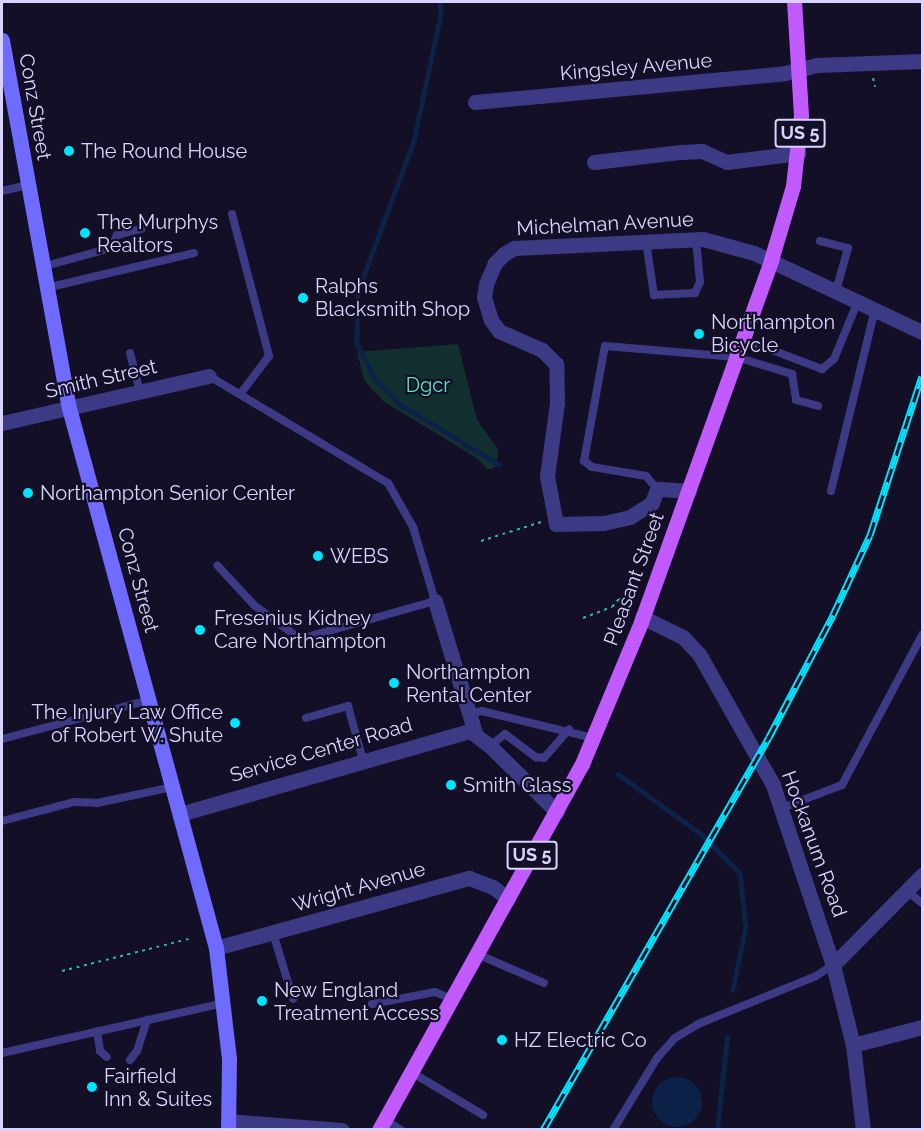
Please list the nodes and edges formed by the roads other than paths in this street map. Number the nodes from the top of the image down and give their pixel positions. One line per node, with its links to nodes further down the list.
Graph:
1 (794, 2): 4 (main road, Pleasant Street / US 5)
2 (2, 40): 8 (main road, Conz Street)
3 (922, 62): 4 (street, Kingsley Avenue)
4 (800, 70): 5 (street, Kingsley Avenue); 6 (main road, Pleasant Street / US 5)
5 (475, 102)
6 (798, 153): 7 (street); 16 (main road, Pleasant Street / US 5)
7 (594, 162)
8 (27, 185): 9 (lane); 17 (main road, Conz Street)
9 (2, 191)
10 (232, 214): 28 (lane)
11 (141, 229): 17 (lane)
12 (696, 239): 14 (street, Michelman Avenue); 14 (lane); 16 (street, Michelman Avenue)
13 (820, 241): 19 (lane)
14 (646, 242): 32 (street, Michelman Avenue)
15 (194, 253): 18 (lane)
16 (771, 260): 19 (street, Michelman Avenue); 23 (main road, Pleasant Street / US 5)
17 (42, 267): 18 (main road, Conz Street)
18 (46, 288): 30 (main road, Conz Street)
19 (836, 291): 20 (street, Michelman Avenue)
20 (858, 301): 21 (street, Michelman Avenue); 23 (lane)
21 (875, 309): 22 (street, Michelman Avenue); 34 (lane)
22 (922, 332)
23 (742, 339): 25 (main road, Pleasant Street / US 5)
24 (130, 353): 27 (lane)
25 (736, 357): 29 (lane); 32 (lane); 33 (main road, Pleasant Street / US 5)
26 (209, 376): 27 (street, Smith Street); 28 (lane)
27 (140, 392): 30 (street, Smith Street)
28 (241, 393): 36 (lane)
29 (818, 406)
30 (69, 408): 31 (street, Smith Street); 39 (main road, Conz Street)
31 (2, 423)
32 (657, 489): 33 (street)
33 (689, 491): 37 (main road, Pleasant Street / US 5)
34 (831, 491)
35 (217, 564): 36 (lane)
36 (435, 601): 40 (street)
37 (642, 617): 44 (main road, Pleasant Street / US 5); 49 (street, Hockanum Road)
38 (922, 635): 49 (lane)
39 (150, 700): 45 (lane); 48 (main road, Conz Street)
40 (469, 714): 42 (lane); 43 (street)
41 (306, 718): 47 (lane)
42 (569, 729): 44 (lane); 46 (lane)
43 (475, 733): 46 (street); 47 (street, Service Center Road)
44 (594, 738): 50 (main road, Pleasant Street / US 5)
45 (2, 739)
46 (490, 746): 50 (street)
47 (363, 760): 51 (street, Service Center Road)
48 (173, 787): 51 (main road, Conz Street); 52 (lane)
49 (782, 808): 60 (street, Hockanum Road)
50 (557, 812): 55 (main road, Pleasant Street / US 5)
51 (180, 814): 58 (main road, Conz Street)
52 (2, 821)
53 (922, 875): 54 (street)
54 (907, 891): 56 (lane); 60 (street)
55 (508, 899): 57 (street, Wright Avenue); 59 (main road, Pleasant Street / US 5)
56 (922, 903)
57 (273, 933): 58 (street, Wright Avenue); 62 (lane)
58 (216, 948): 64 (main road, Conz Street)
59 (477, 954): 61 (lane); 63 (main road, Pleasant Street / US 5)
60 (833, 964): 69 (street, Hockanum Road); 79 (lane)
61 (544, 983)
62 (293, 999)
63 (452, 999): 65 (lane); 73 (main road, Pleasant Street / US 5)
64 (224, 1002): 66 (lane); 75 (main road, Conz Street)
65 (372, 1004)
66 (147, 1020): 68 (lane); 72 (lane)
67 (922, 1027): 69 (street)
68 (97, 1031): 70 (lane); 71 (lane)
69 (853, 1045): 80 (street, Hockanum Road)
70 (2, 1053)
71 (107, 1057)
72 (130, 1060)
73 (411, 1072): 74 (lane); 76 (main road, Pleasant Street / US 5)
74 (483, 1115)
75 (228, 1125): 77 (street)
76 (383, 1126): 78 (lane)
77 (342, 1130)
78 (401, 1130)
79 (613, 1130)
80 (863, 1130)

